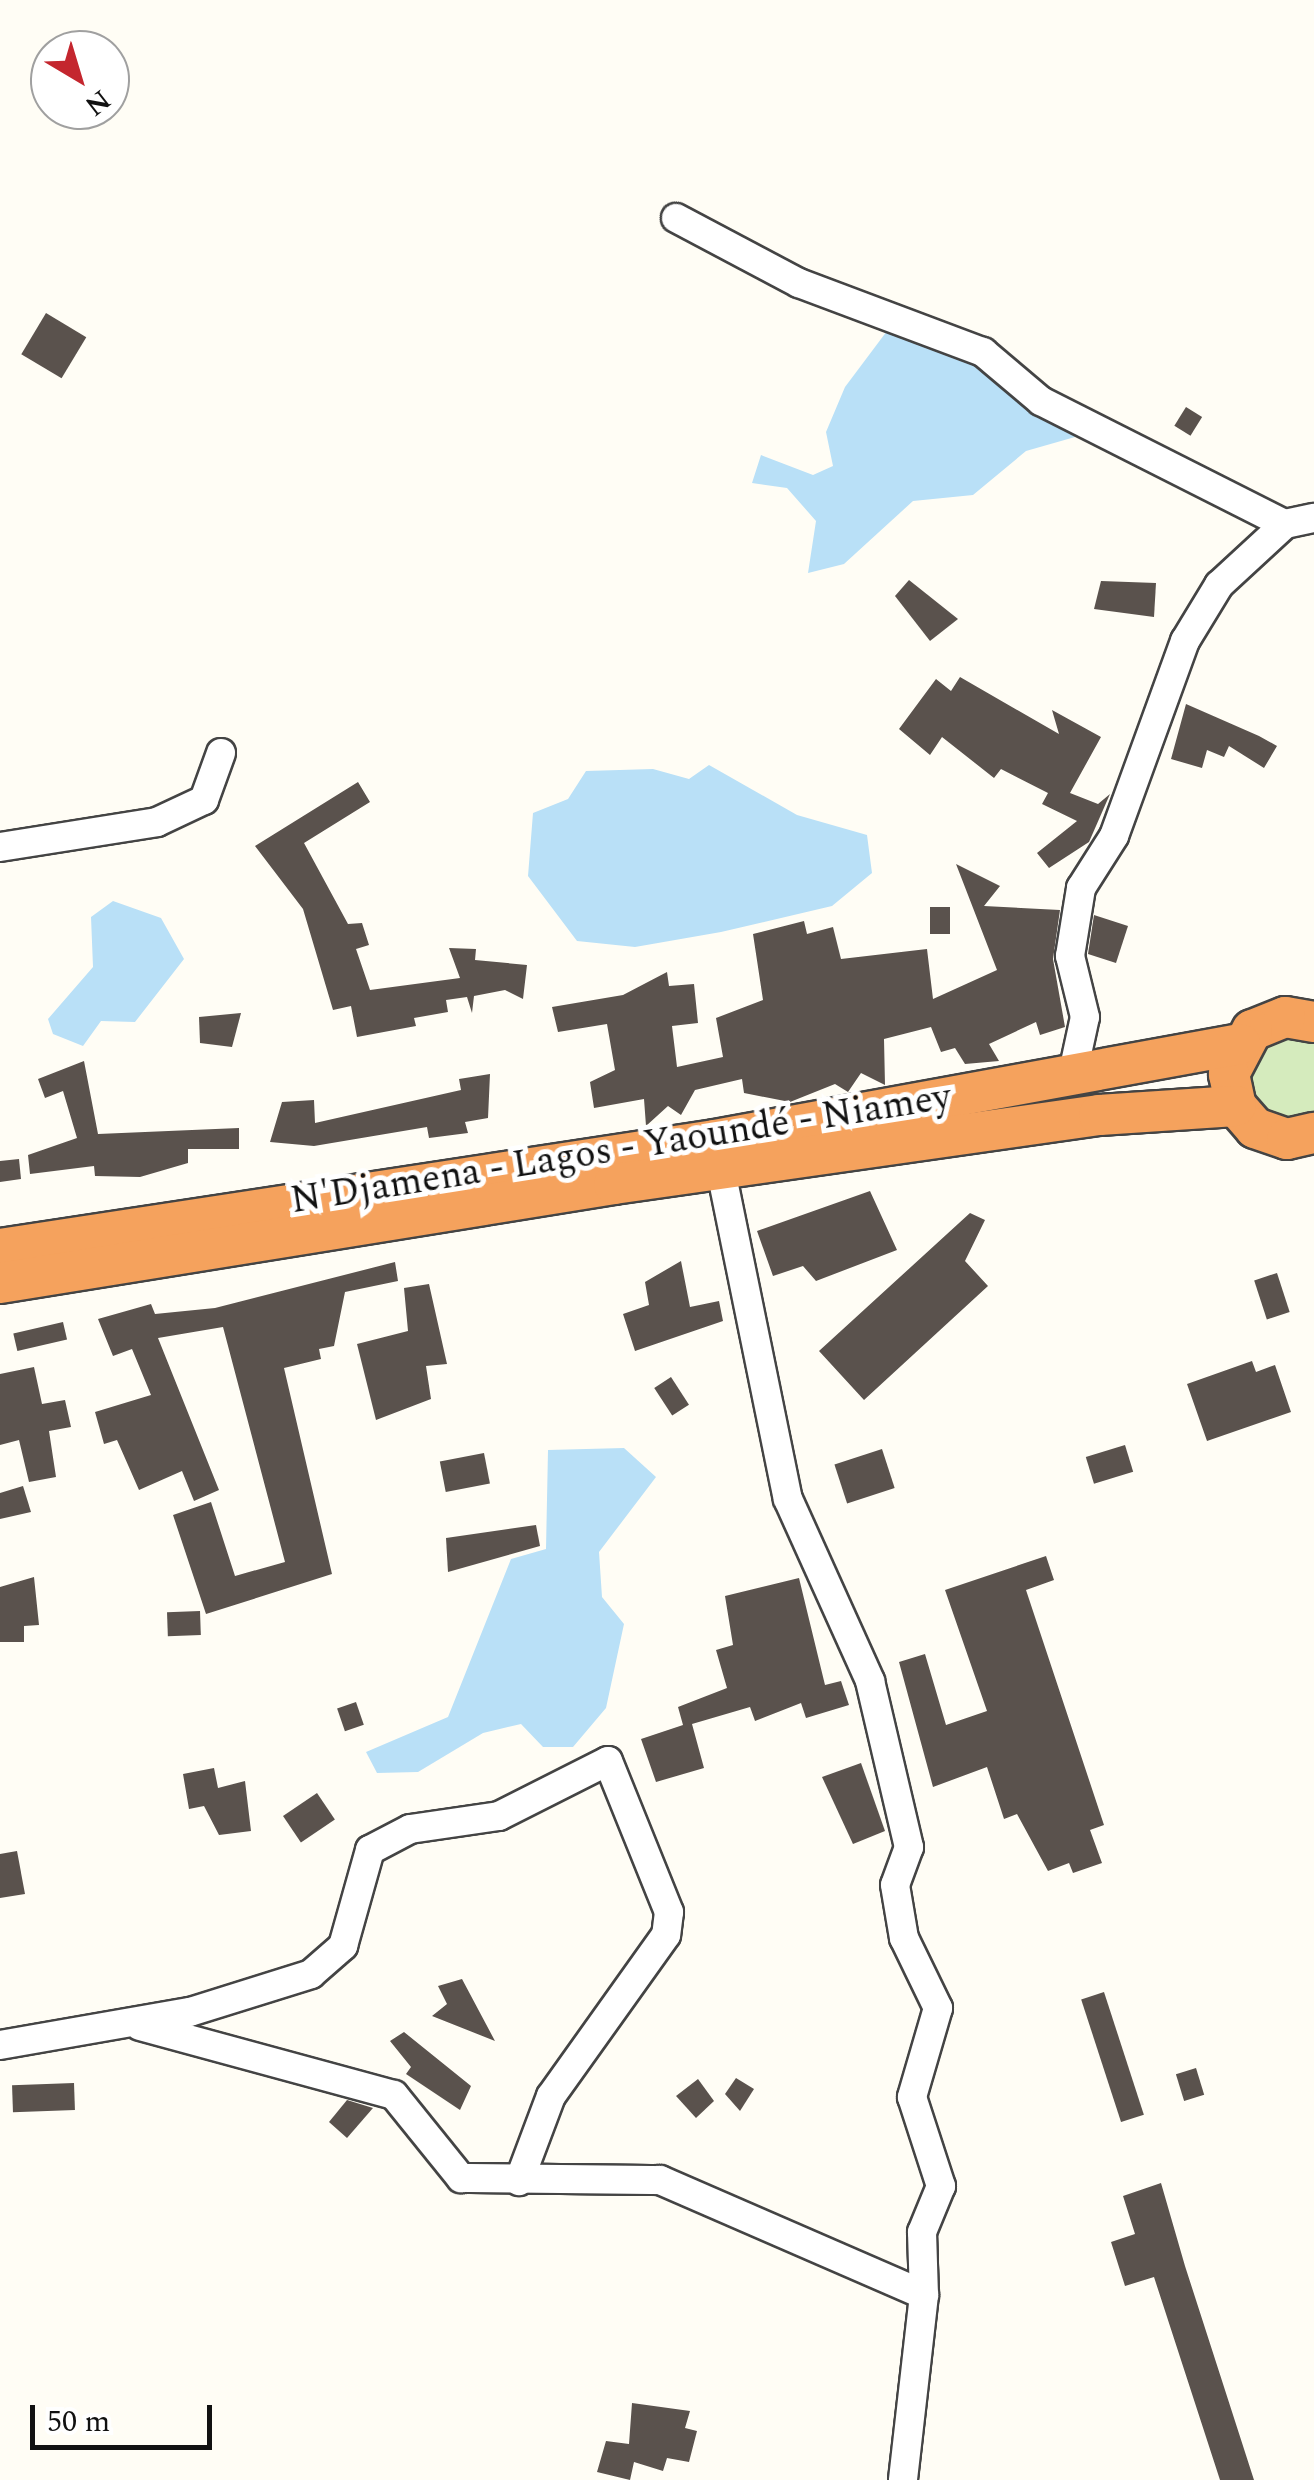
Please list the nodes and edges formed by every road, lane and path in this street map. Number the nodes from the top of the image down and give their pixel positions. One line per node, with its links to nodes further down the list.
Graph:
1 (676, 218): 3 (street)
2 (1314, 518): 3 (street)
3 (1285, 524): 8 (street)
4 (222, 753): 5 (street)
5 (0, 847)
6 (1314, 1022): 7 (highway, N'Djamena - Lagos - Yaoundé - Niamey)
7 (1240, 1044): 8 (highway, N'Djamena - Lagos - Yaoundé - Niamey); 9 (highway)
8 (1072, 1077): 11 (highway, N'Djamena - Lagos - Yaoundé - Niamey)
9 (1236, 1106): 10 (highway); 11 (highway, N'Djamena - Lagos - Yaoundé - Niamey)
10 (1314, 1133)
11 (718, 1155): 12 (highway, N'Djamena - Lagos - Yaoundé - Niamey); 13 (highway, N'Djamena - Lagos - Yaoundé - Niamey); 17 (street)
12 (0, 1250)
13 (0, 1283)
14 (129, 2023): 15 (street); 16 (street); 16 (street)
15 (0, 2045)
16 (518, 2181): 17 (street)
17 (924, 2295): 18 (street)
18 (903, 2480)

